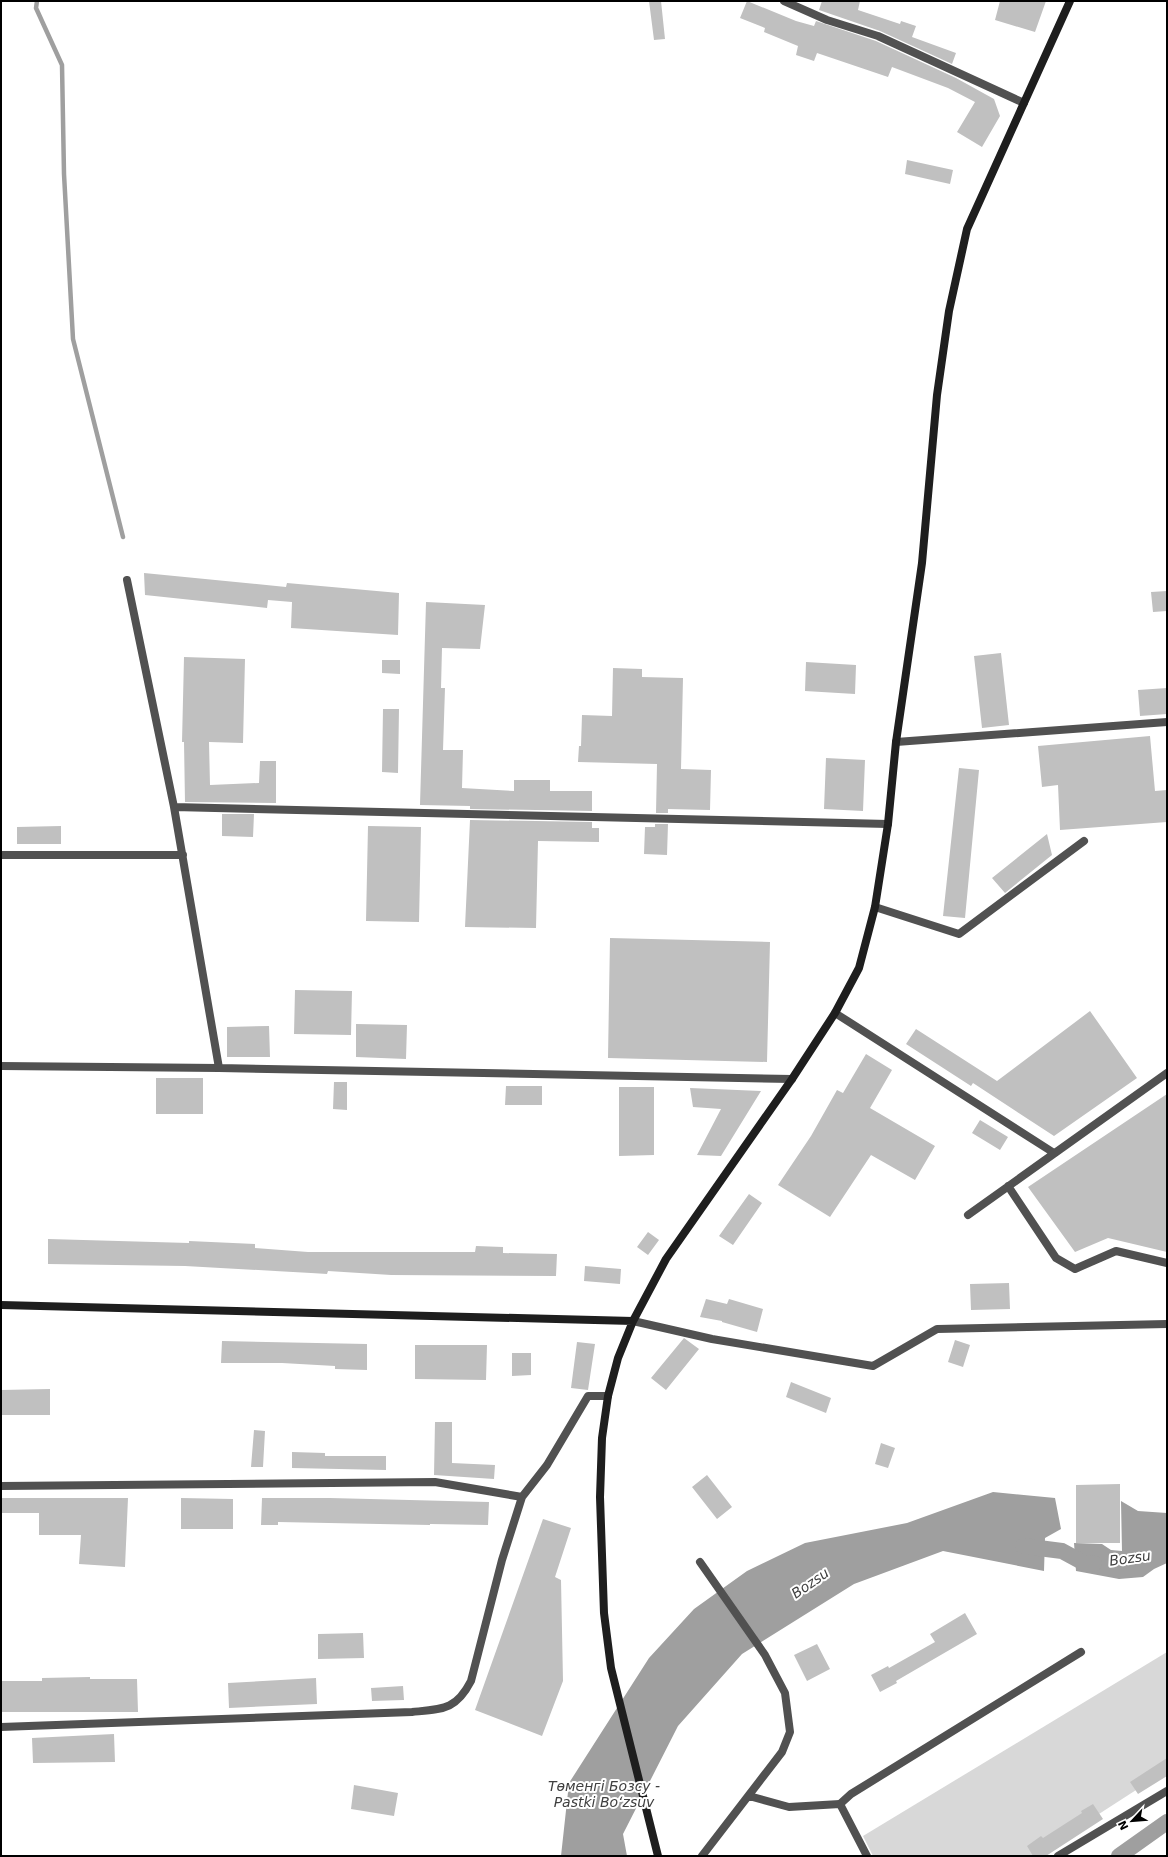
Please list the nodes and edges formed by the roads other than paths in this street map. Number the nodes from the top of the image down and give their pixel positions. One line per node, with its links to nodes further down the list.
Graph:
1 (784, 1): 3 (street)
2 (1070, 1): 3 (main road)
3 (1024, 103): 6 (main road)
4 (127, 580): 7 (street)
5 (1167, 722): 6 (street)
6 (896, 742): 8 (main road)
7 (174, 807): 8 (street); 11 (street)
8 (888, 824): 12 (main road)
9 (1084, 841): 12 (street)
10 (1, 855): 11 (street)
11 (182, 855): 15 (street)
12 (875, 906): 13 (main road)
13 (835, 1013): 17 (main road); 18 (street)
14 (1, 1066): 15 (street)
15 (219, 1068): 17 (street)
16 (1167, 1073): 18 (street)
17 (792, 1079): 23 (main road)
18 (1054, 1153): 19 (street)
19 (1008, 1186): 20 (street); 21 (street)
20 (968, 1215)
21 (1167, 1263)
22 (1, 1305): 23 (main road)
23 (633, 1321): 24 (street); 25 (main road)
24 (1167, 1324)
25 (608, 1396): 27 (street); 34 (main road)
26 (1, 1486): 27 (street)
27 (522, 1497): 30 (street)
28 (700, 1562): 32 (street)
29 (1081, 1652): 33 (street)
30 (1, 1727)
31 (1167, 1791): 37 (street)
32 (749, 1796): 33 (street); 35 (street)
33 (840, 1804): 36 (street)
34 (658, 1856)
35 (702, 1856)
36 (866, 1856)
37 (1058, 1856)

